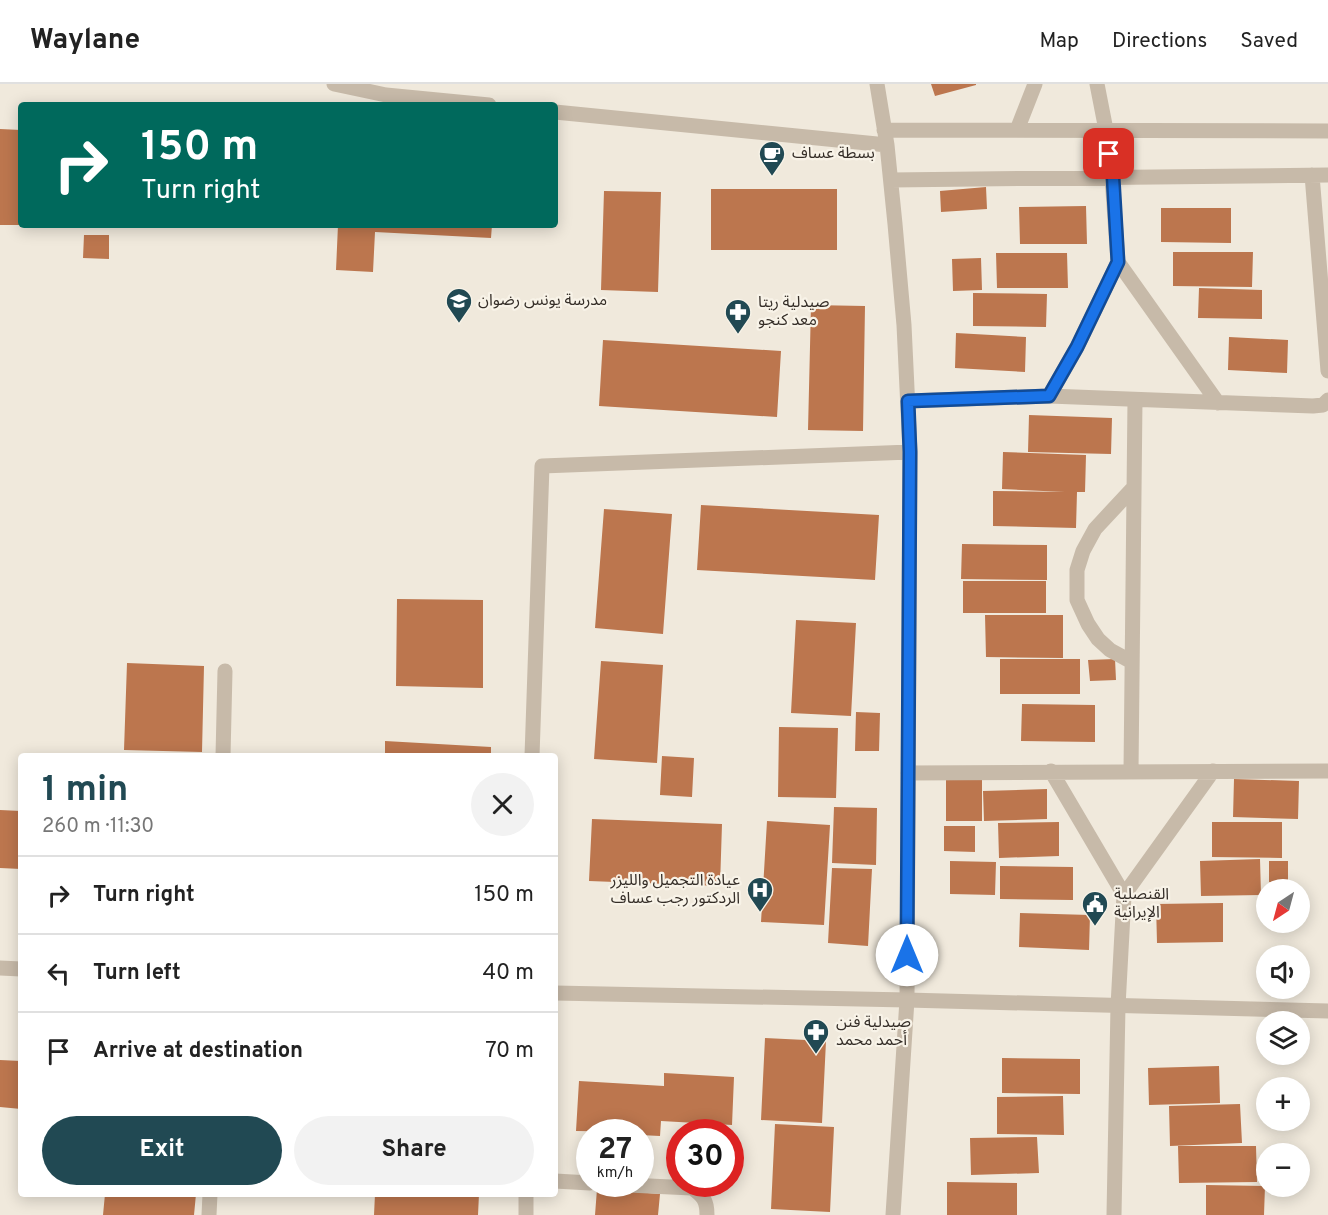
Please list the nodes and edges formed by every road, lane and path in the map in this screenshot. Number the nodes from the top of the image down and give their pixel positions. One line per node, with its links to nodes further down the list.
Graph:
1 (334, 84): 5 (street)
2 (877, 84): 10 (street)
3 (1035, 84): 7 (street)
4 (1097, 84): 8 (street)
5 (458, 102)
6 (558, 112): 10 (street)
7 (1017, 130): 8 (street); 10 (street)
8 (1106, 130): 9 (street); 12 (street)
9 (1328, 131)
10 (885, 137): 13 (street)
11 (1320, 175): 12 (street); 15 (street)
12 (1113, 177): 13 (street); 14 (street)
13 (891, 180): 20 (street)
14 (1118, 262): 17 (street); 21 (street)
15 (1325, 289): 16 (street)
16 (1328, 371)
17 (1049, 396): 18 (street); 20 (street)
18 (1135, 400): 21 (street); 23 (street)
19 (1328, 400): 21 (street)
20 (908, 401): 22 (street)
21 (1218, 403)
22 (910, 452): 27 (street); 32 (street)
23 (1134, 487): 24 (street); 24 (street)
24 (1132, 662): 29 (street)
25 (225, 671): 26 (street)
26 (223, 753)
27 (532, 753)
28 (1051, 771): 29 (street); 32 (street); 33 (street)
29 (1131, 771): 30 (street)
30 (1213, 771): 31 (street); 33 (street)
31 (1328, 771)
32 (908, 773): 37 (street)
33 (1124, 895): 38 (street)
34 (0, 968): 35 (street)
35 (18, 969)
36 (558, 993): 37 (street)
37 (907, 1000): 38 (street); 48 (street)
38 (1118, 1006): 39 (street); 49 (street)
39 (1328, 1011)
40 (558, 1181): 41 (street)
41 (576, 1182)
42 (654, 1186): 47 (street)
43 (210, 1197): 45 (street)
44 (526, 1197): 46 (street)
45 (209, 1215)
46 (526, 1215)
47 (706, 1215)
48 (893, 1215)
49 (1114, 1215)

